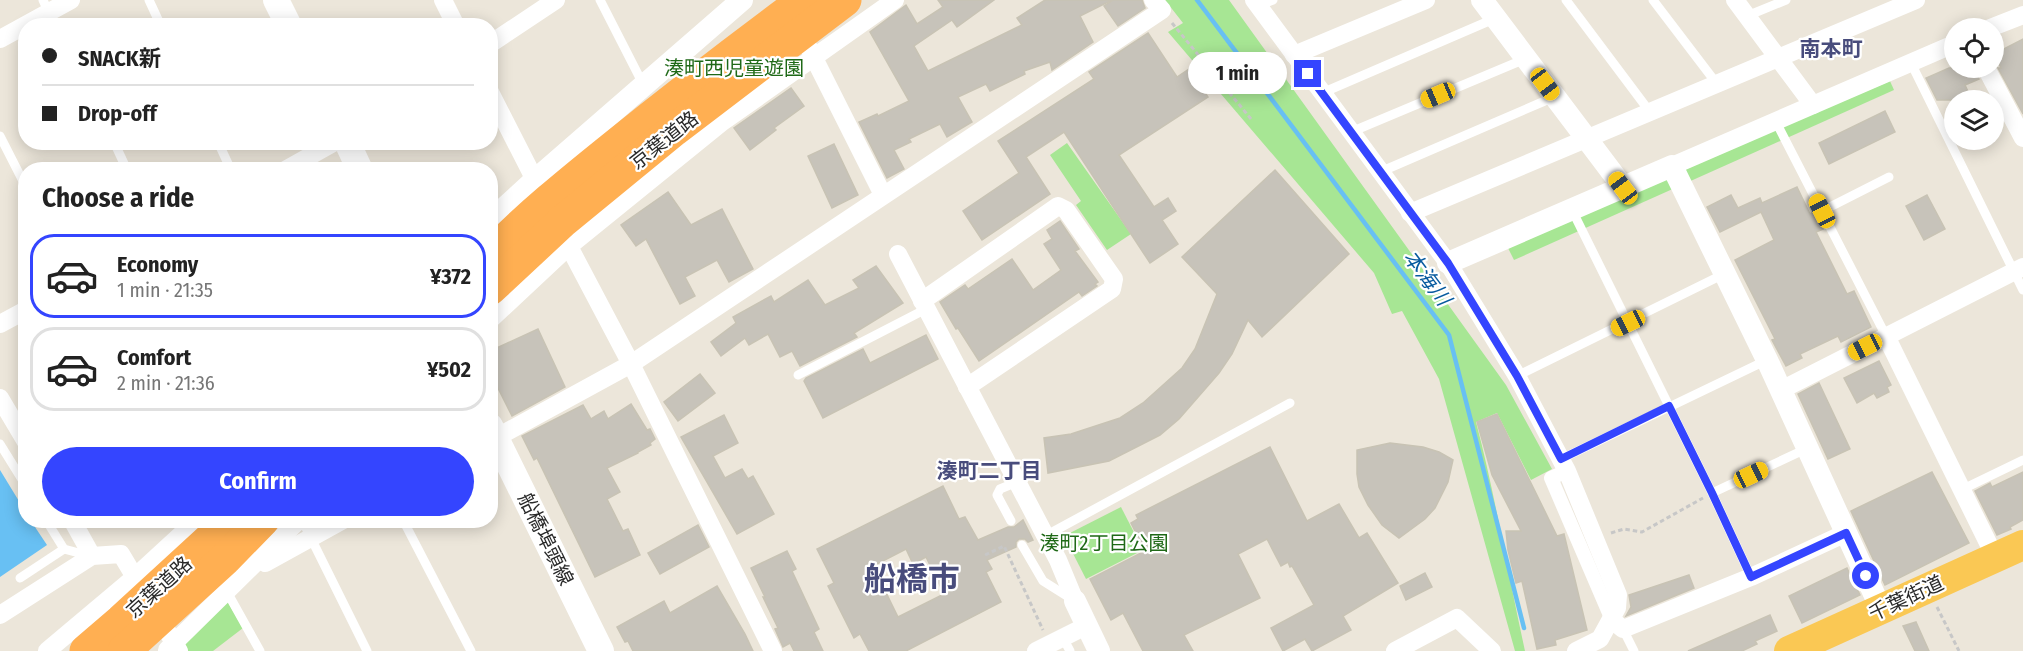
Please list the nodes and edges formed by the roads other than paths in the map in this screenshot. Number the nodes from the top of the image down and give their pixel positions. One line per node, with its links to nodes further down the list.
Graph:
1 (71, 0): 21 (street)
2 (149, 0): 24 (lane)
3 (276, 0): 25 (main road)
4 (443, 0): 26 (street)
5 (556, 0): 30 (street)
6 (600, 0): 39 (lane)
7 (742, 0): 39 (street)
8 (786, 0): 33 (street)
9 (804, 0): 63 (highway, 京葉道路)
10 (844, 0): 69 (highway, 京葉道路)
11 (895, 0): 33 (street)
12 (1426, 0): 32 (street)
13 (1566, 0): 44 (lane)
14 (1653, 0): 38 (lane)
15 (1735, 0): 23 (street)
16 (1786, 0): 23 (lane)
17 (1916, 0): 35 (street)
18 (1262, 2): 32 (street)
19 (1157, 5): 58 (street)
20 (1489, 9): 34 (street); 40 (lane)
21 (49, 12)
22 (2023, 15): 27 (street)
23 (1747, 16): 35 (street)
24 (157, 18)
25 (285, 18)
26 (452, 18)
27 (2004, 22)
28 (18, 29): 29 (street)
29 (0, 39)
30 (498, 39)
31 (1944, 48): 36 (street)
32 (1294, 55): 40 (street)
33 (814, 58): 58 (street); 64 (street)
34 (1526, 58): 41 (street); 46 (lane)
35 (1778, 59): 38 (street); 42 (street)
36 (1911, 63): 42 (street); 67 (lane)
37 (1991, 78): 49 (street)
38 (1717, 84): 44 (street)
39 (644, 86): 56 (street)
40 (1322, 93): 46 (street)
41 (1555, 97): 48 (street); 54 (lane)
42 (1813, 105): 45 (street)
43 (498, 108): 56 (street)
44 (1650, 112): 48 (street)
45 (1775, 120): 52 (street); 60 (lane)
46 (1351, 132): 54 (street)
47 (0, 136): 53 (lane)
48 (1586, 138): 57 (street); 61 (street)
49 (2023, 138)
50 (321, 150): 51 (street)
51 (299, 162)
52 (1672, 166): 57 (street); 68 (street)
53 (18, 171)
54 (1380, 172): 61 (street)
55 (1889, 177): 60 (lane)
56 (535, 180): 62 (street); 64 (street)
57 (1623, 188): 59 (street)
58 (883, 195): 78 (street)
59 (1571, 209): 66 (street); 74 (lane)
60 (1822, 211): 76 (lane)
61 (1410, 213): 66 (street)
62 (498, 214)
63 (498, 247)
64 (568, 247): 72 (street); 78 (street)
65 (898, 254): 71 (street)
66 (1448, 263): 80 (street)
67 (2018, 269): 70 (lane); 76 (street)
68 (1724, 274): 74 (lane); 77 (street)
69 (498, 282)
70 (2023, 290)
71 (924, 305): 79 (lane); 81 (street); 81 (street)
72 (498, 313)
73 (18, 314): 75 (street)
74 (1628, 323): 80 (lane); 85 (lane)
75 (0, 324)
76 (1886, 336): 82 (street); 95 (street)
77 (1767, 360): 82 (street); 85 (lane)
78 (631, 364): 87 (street); 138 (street)
79 (798, 375)
80 (1517, 376): 92 (street)
81 (967, 387): 94 (street)
82 (1781, 390): 90 (street)
83 (0, 398): 86 (street)
84 (1290, 403): 109 (lane)
85 (1669, 406): 92 (lane); 96 (lane)
86 (18, 428)
87 (498, 432)
88 (0, 444): 93 (lane)
89 (498, 447): 137 (main road, 船橋埠頭線)
90 (1808, 448): 96 (lane); 108 (street)
91 (2023, 460): 95 (lane)
92 (1564, 465): 127 (street); 127 (street)
93 (18, 473)
94 (1017, 482): 97 (lane); 109 (street)
95 (1963, 489): 116 (street)
96 (1712, 493): 121 (lane)
97 (1011, 521)
98 (51, 528): 113 (lane)
99 (76, 528): 115 (street)
100 (188, 528): 120 (street)
101 (198, 528): 114 (lane)
102 (222, 528): 132 (highway, 京葉道路)
103 (255, 528): 133 (highway, 京葉道路)
104 (292, 528): 118 (street)
105 (305, 528): 110 (lane)
106 (329, 528): 110 (street)
107 (407, 528): 136 (lane)
108 (1846, 533): 121 (street); 125 (street)
109 (1045, 536): 124 (street)
110 (311, 538): 118 (street); 135 (lane)
111 (1022, 545): 124 (lane)
112 (2023, 545): 116 (highway, 千葉街道)
113 (64, 549): 115 (lane); 122 (lane)
114 (208, 553)
115 (92, 556): 120 (street); 126 (street)
116 (1995, 557): 125 (highway, 千葉街道)
117 (213, 563): 119 (lane)
118 (248, 572): 123 (street)
119 (218, 573)
120 (135, 577): 130 (street); 131 (street)
121 (1751, 577): 127 (street)
122 (20, 578)
123 (224, 588): 130 (street); 134 (lane)
124 (1075, 601): 128 (street)
125 (1881, 609): 144 (highway, 千葉街道)
126 (0, 615)
127 (1618, 625): 142 (street); 143 (lane)
128 (1086, 626): 129 (street); 139 (street)
129 (1054, 645)
130 (173, 648)
131 (47, 651)
132 (86, 651)
133 (124, 651)
134 (260, 651)
135 (367, 651)
136 (471, 651)
137 (601, 651)
138 (773, 651)
139 (1099, 651)
140 (1395, 651): 141 (street)
141 (1492, 651)
142 (1576, 651)
143 (1634, 651)
144 (1789, 651)

